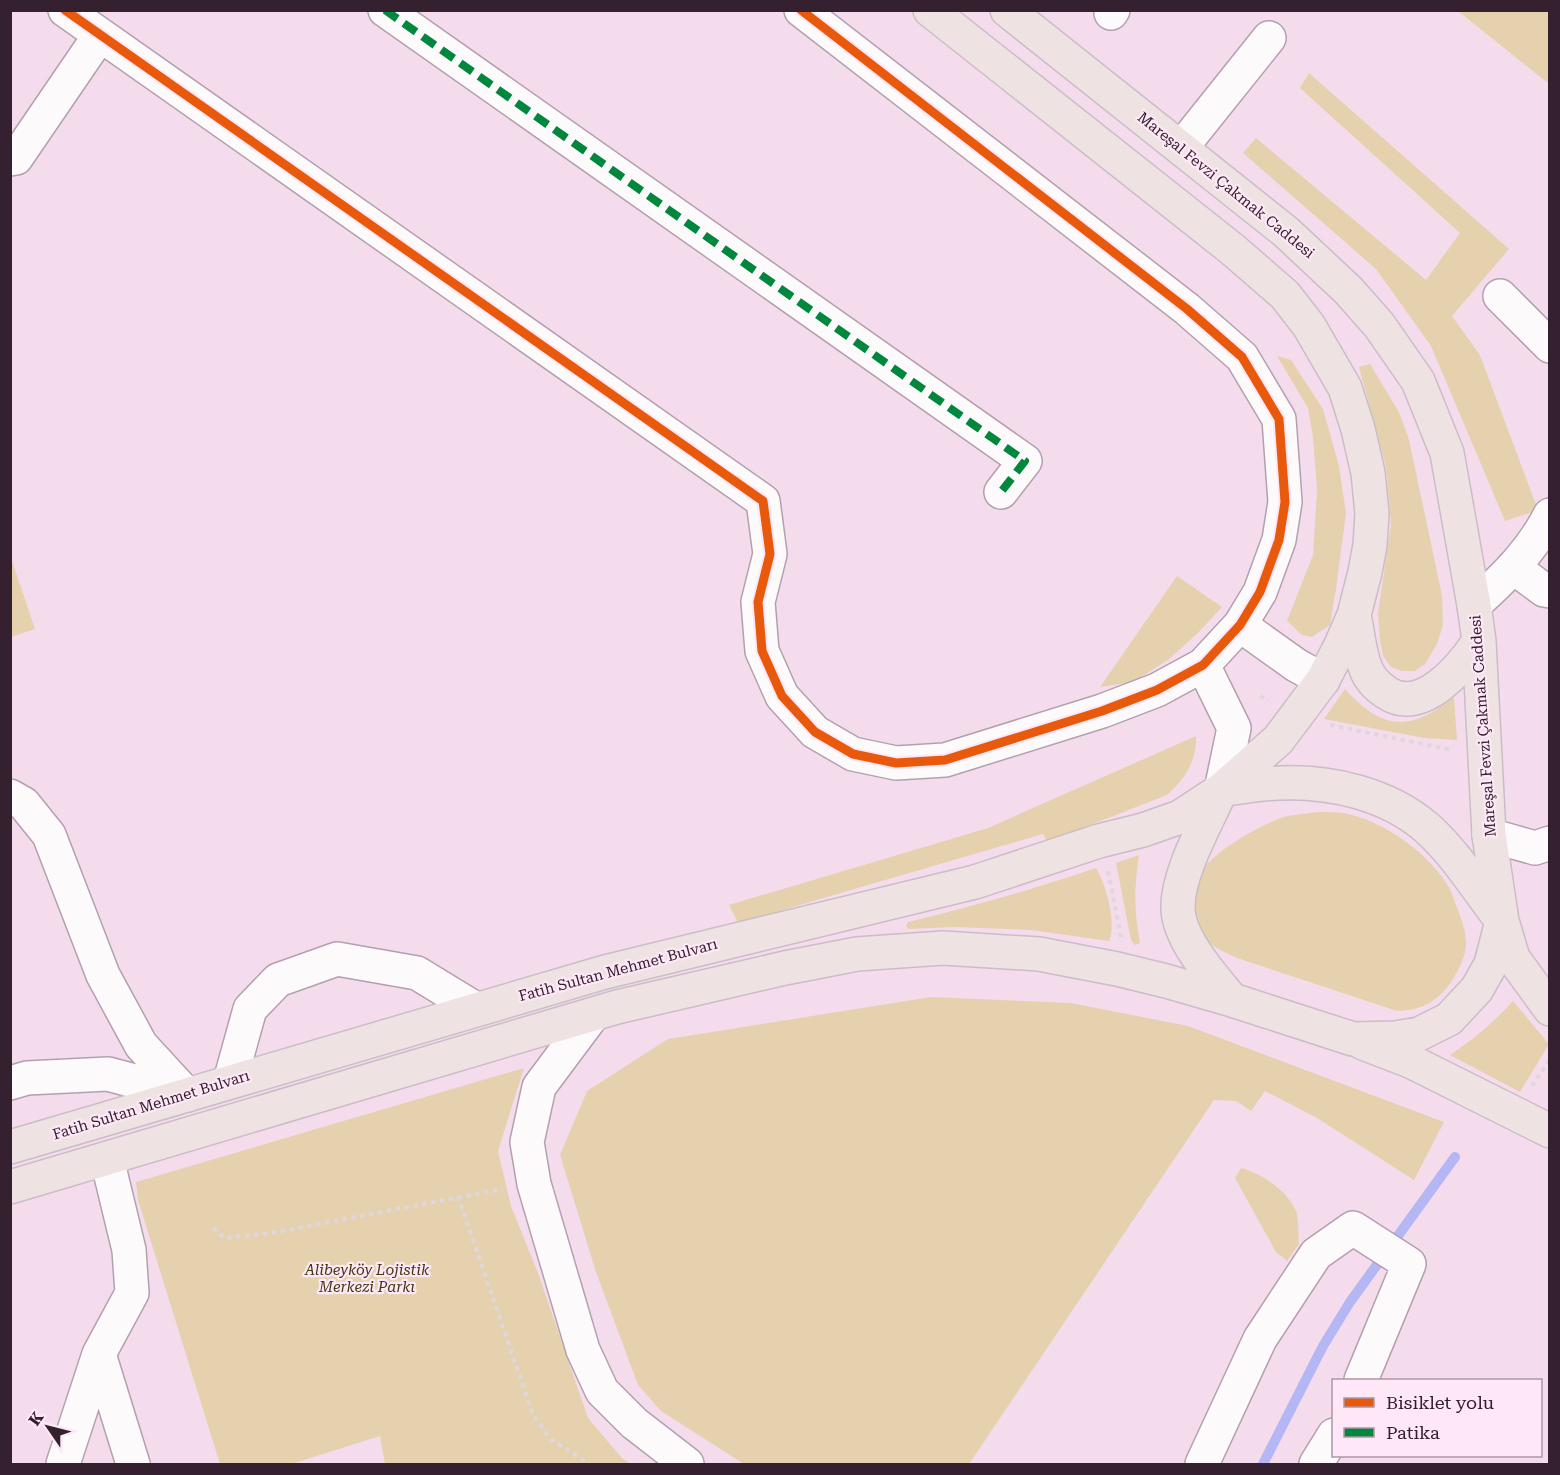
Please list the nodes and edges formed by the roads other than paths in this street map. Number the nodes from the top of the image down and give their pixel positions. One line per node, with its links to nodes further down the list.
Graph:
1 (65, 10): 6 (street)
2 (385, 10): 12 (street)
3 (801, 10): 18 (street)
4 (930, 10): 17 (main road)
5 (1007, 10): 8 (main road, Mareşal Fevzi Çakmak Caddesi)
6 (100, 35): 9 (street); 20 (street)
7 (1269, 38): 8 (street)
8 (1181, 148): 16 (main road, Mareşal Fevzi Çakmak Caddesi)
9 (10, 159)
10 (1500, 296): 11 (street)
11 (1550, 346)
12 (1001, 492)
13 (1550, 515): 14 (street)
14 (1513, 567): 15 (street); 16 (street)
15 (1550, 591)
16 (1474, 605): 19 (main road, Mareşal Fevzi Çakmak Caddesi)
17 (1354, 615): 19 (main road); 21 (main road)
18 (1240, 625): 20 (street); 21 (street)
19 (1479, 642): 24 (main road, Mareşal Fevzi Çakmak Caddesi)
20 (1203, 665): 22 (street)
21 (1323, 680): 22 (main road)
22 (1221, 790): 26 (main road); 27 (main road); 28 (main road, Fatih Sultan Mehmet Bulvarı)
23 (10, 796): 34 (street)
24 (1490, 836): 25 (street); 26 (main road, Mareşal Fevzi Çakmak Caddesi)
25 (1550, 843)
26 (1502, 921): 29 (main road, Mareşal Fevzi Çakmak Caddesi); 31 (main road)
27 (1232, 1000): 30 (main road); 31 (main road)
28 (476, 1009): 32 (main road, Fatih Sultan Mehmet Bulvarı); 32 (street)
29 (1550, 1010)
30 (592, 1016): 37 (main road); 43 (street)
31 (1353, 1040): 35 (main road)
32 (230, 1081): 34 (main road, Fatih Sultan Mehmet Bulvarı)
33 (10, 1083): 34 (street)
34 (187, 1095): 36 (main road, Fatih Sultan Mehmet Bulvarı)
35 (1550, 1131)
36 (10, 1147)
37 (107, 1158): 38 (main road); 39 (street)
38 (10, 1187)
39 (99, 1354): 41 (street); 42 (street)
40 (1362, 1379): 44 (street)
41 (63, 1464)
42 (133, 1464)
43 (687, 1464)
44 (1202, 1464)

